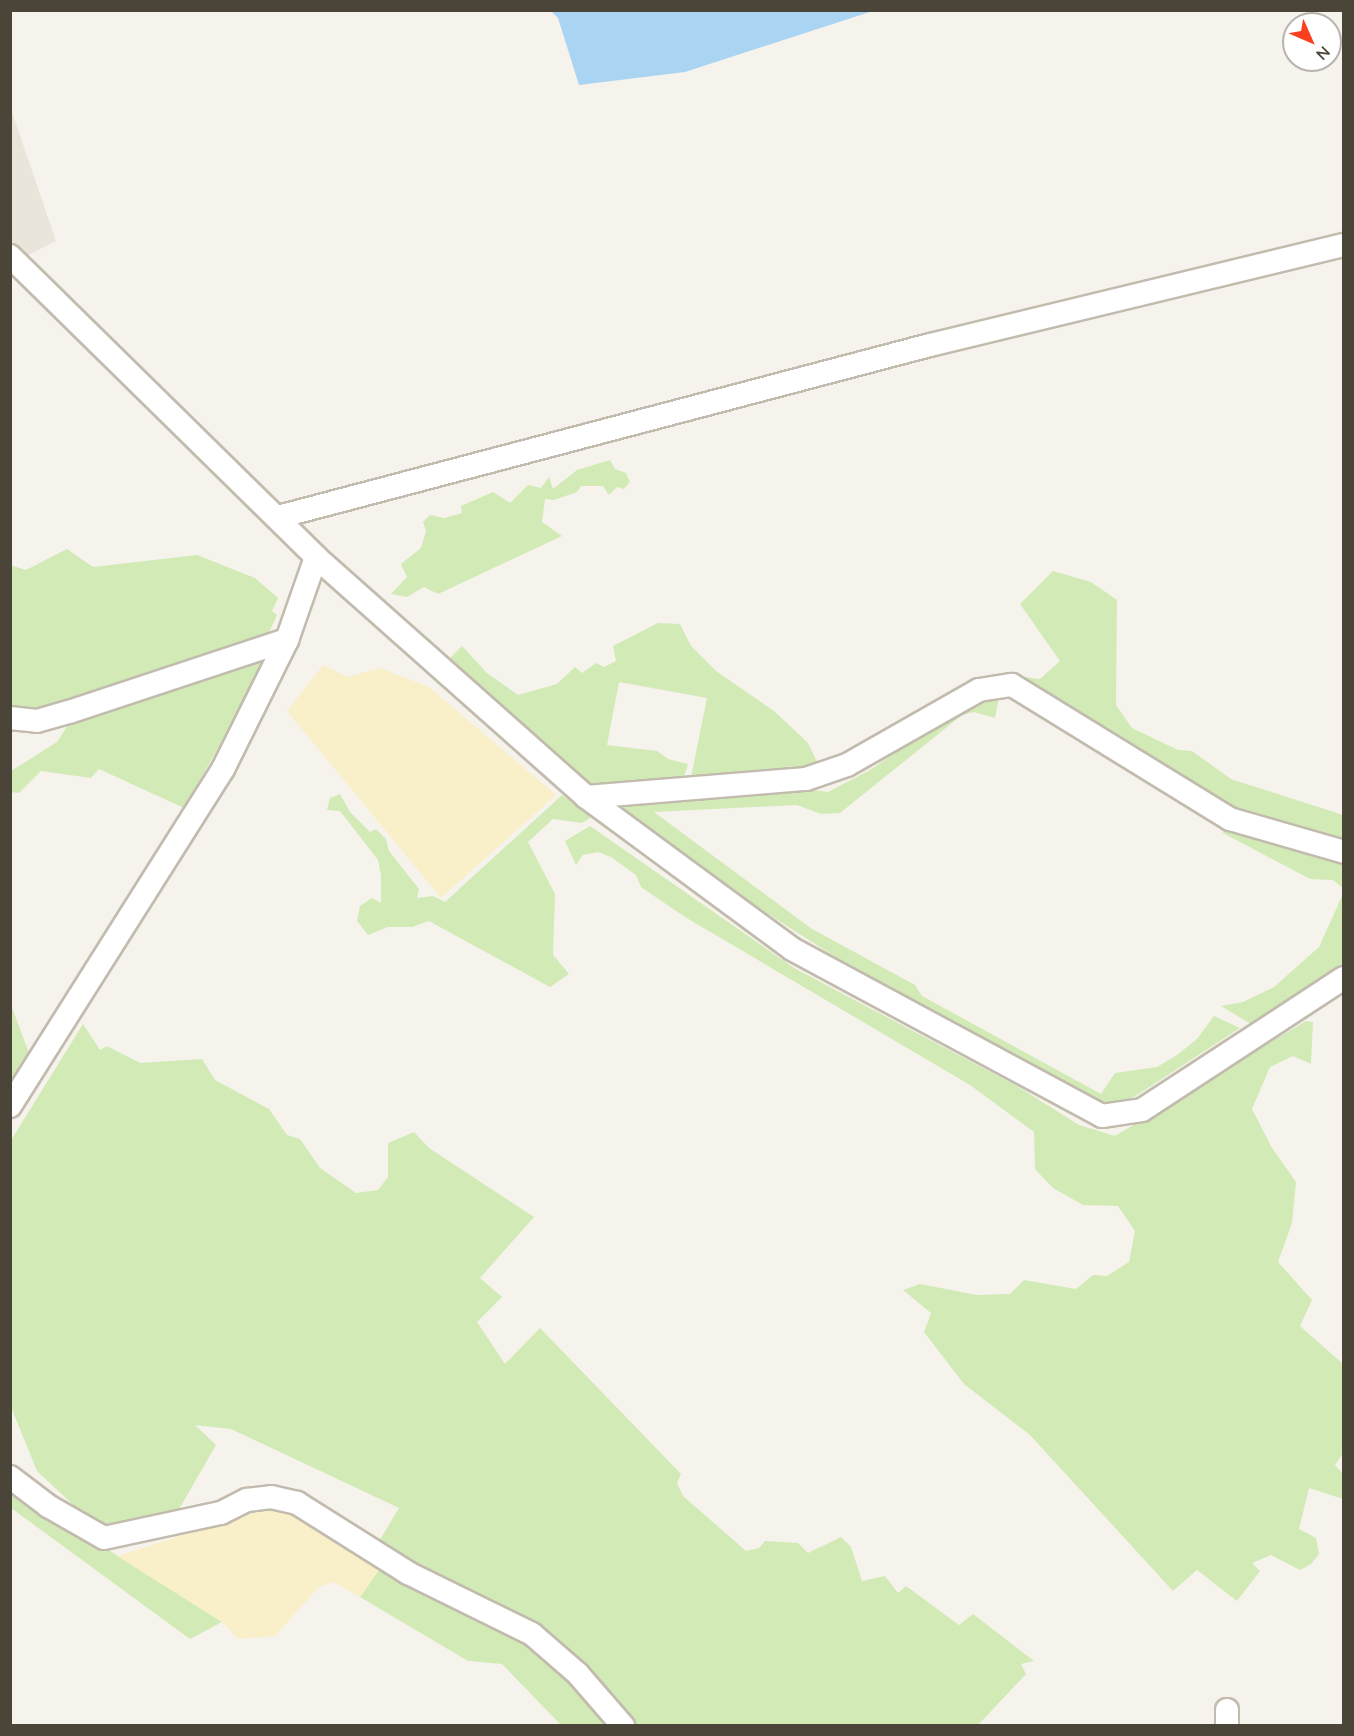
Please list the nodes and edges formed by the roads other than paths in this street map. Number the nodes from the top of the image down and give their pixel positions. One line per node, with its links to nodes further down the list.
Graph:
1 (1344, 245): 3 (street)
2 (10, 256): 3 (street)
3 (278, 517): 4 (street)
4 (316, 557): 5 (street); 7 (street)
5 (287, 640): 6 (street); 10 (street)
6 (10, 718)
7 (586, 797): 8 (street); 9 (street)
8 (1344, 852)
9 (1344, 978)
10 (10, 1106)
11 (10, 1477): 12 (street)
12 (622, 1725)

